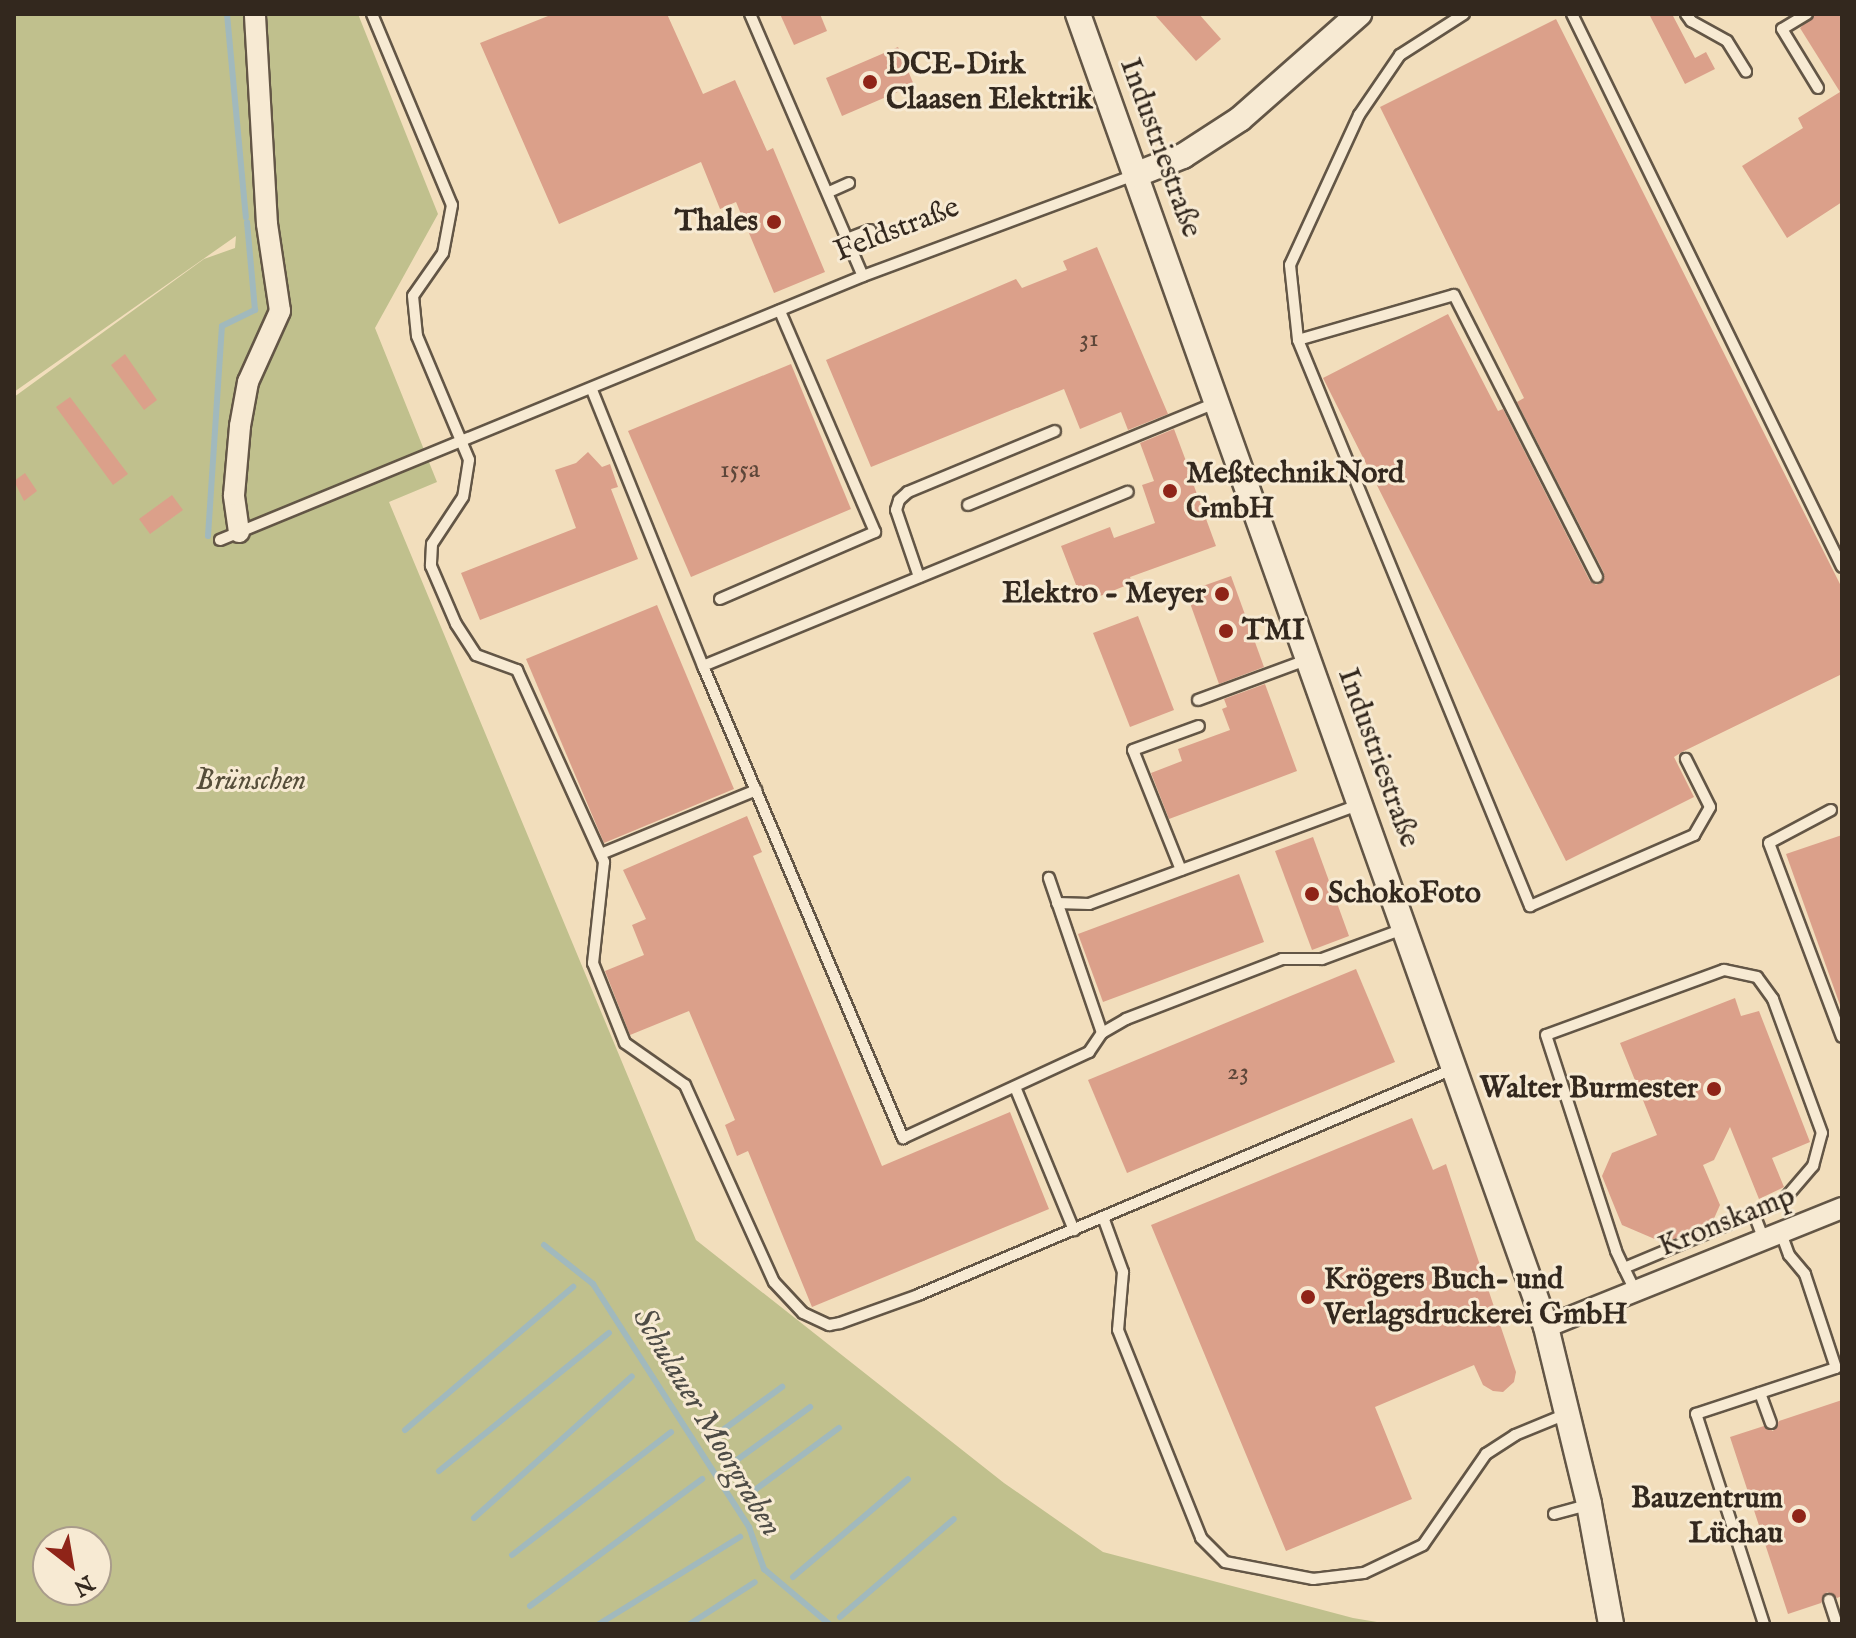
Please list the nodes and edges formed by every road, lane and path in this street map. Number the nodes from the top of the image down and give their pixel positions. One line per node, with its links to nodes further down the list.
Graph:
1 (255, 14): 26 (street)
2 (372, 14): 23 (lane)
3 (750, 14): 14 (lane)
4 (1078, 14): 12 (street, Industriestraße)
5 (1359, 14): 12 (street, Feldstraße)
6 (1464, 14): 19 (lane)
7 (1572, 14): 27 (lane)
8 (1686, 14): 10 (lane)
9 (1807, 14): 11 (lane)
10 (1746, 71)
11 (1818, 88)
12 (1135, 175): 17 (lane, Feldstraße); 21 (street, Industriestraße)
13 (849, 183): 14 (lane)
14 (829, 192): 16 (lane)
15 (870, 230): 16 (lane)
16 (847, 239): 17 (lane)
17 (863, 276): 18 (lane, Feldstraße)
18 (780, 311): 20 (lane, Feldstraße); 30 (lane)
19 (1298, 340): 29 (lane); 35 (lane)
20 (592, 390): 23 (lane, Feldstraße); 32 (lane)
21 (1216, 403): 25 (lane); 31 (street, Industriestraße)
22 (1055, 431): 28 (lane)
23 (463, 442): 26 (lane, Feldstraße); 39 (lane)
24 (1128, 492): 28 (lane)
25 (968, 505)
26 (229, 536)
27 (1842, 567)
28 (919, 577): 32 (lane)
29 (1597, 577)
30 (720, 599)
31 (1308, 659): 33 (lane); 37 (street, Industriestraße)
32 (703, 666): 36 (lane)
33 (1198, 700)
34 (1199, 726): 40 (lane)
35 (1686, 759)
36 (756, 790): 39 (lane); 47 (lane)
37 (1360, 804): 40 (lane); 43 (street, Industriestraße)
38 (1831, 810): 45 (lane)
39 (601, 854): 51 (lane)
40 (1181, 870): 42 (lane)
41 (1049, 878): 42 (lane)
42 (1057, 903): 44 (lane)
43 (1405, 929): 44 (lane); 46 (street, Industriestraße)
44 (1102, 1033): 47 (lane)
45 (1842, 1037)
46 (1455, 1068): 50 (lane); 55 (street, Industriestraße)
47 (1015, 1087): 51 (lane)
48 (1842, 1208): 52 (street, Kronskamp)
49 (1754, 1214): 52 (lane); 53 (lane); 53 (lane)
50 (1103, 1217): 51 (lane); 57 (lane)
51 (1074, 1230)
52 (1772, 1236): 54 (street, Kronskamp); 56 (lane)
53 (1624, 1268): 54 (lane)
54 (1635, 1291): 55 (street, Kronskamp)
55 (1546, 1327): 57 (street, Industriestraße)
56 (1760, 1393): 58 (lane); 63 (lane)
57 (1567, 1413): 59 (street, Industriestraße)
58 (1771, 1423)
59 (1589, 1504): 60 (lane); 62 (street, Industriestraße)
60 (1554, 1514)
61 (1829, 1600): 64 (lane)
62 (1611, 1624)
63 (1764, 1624)
64 (1837, 1624)

